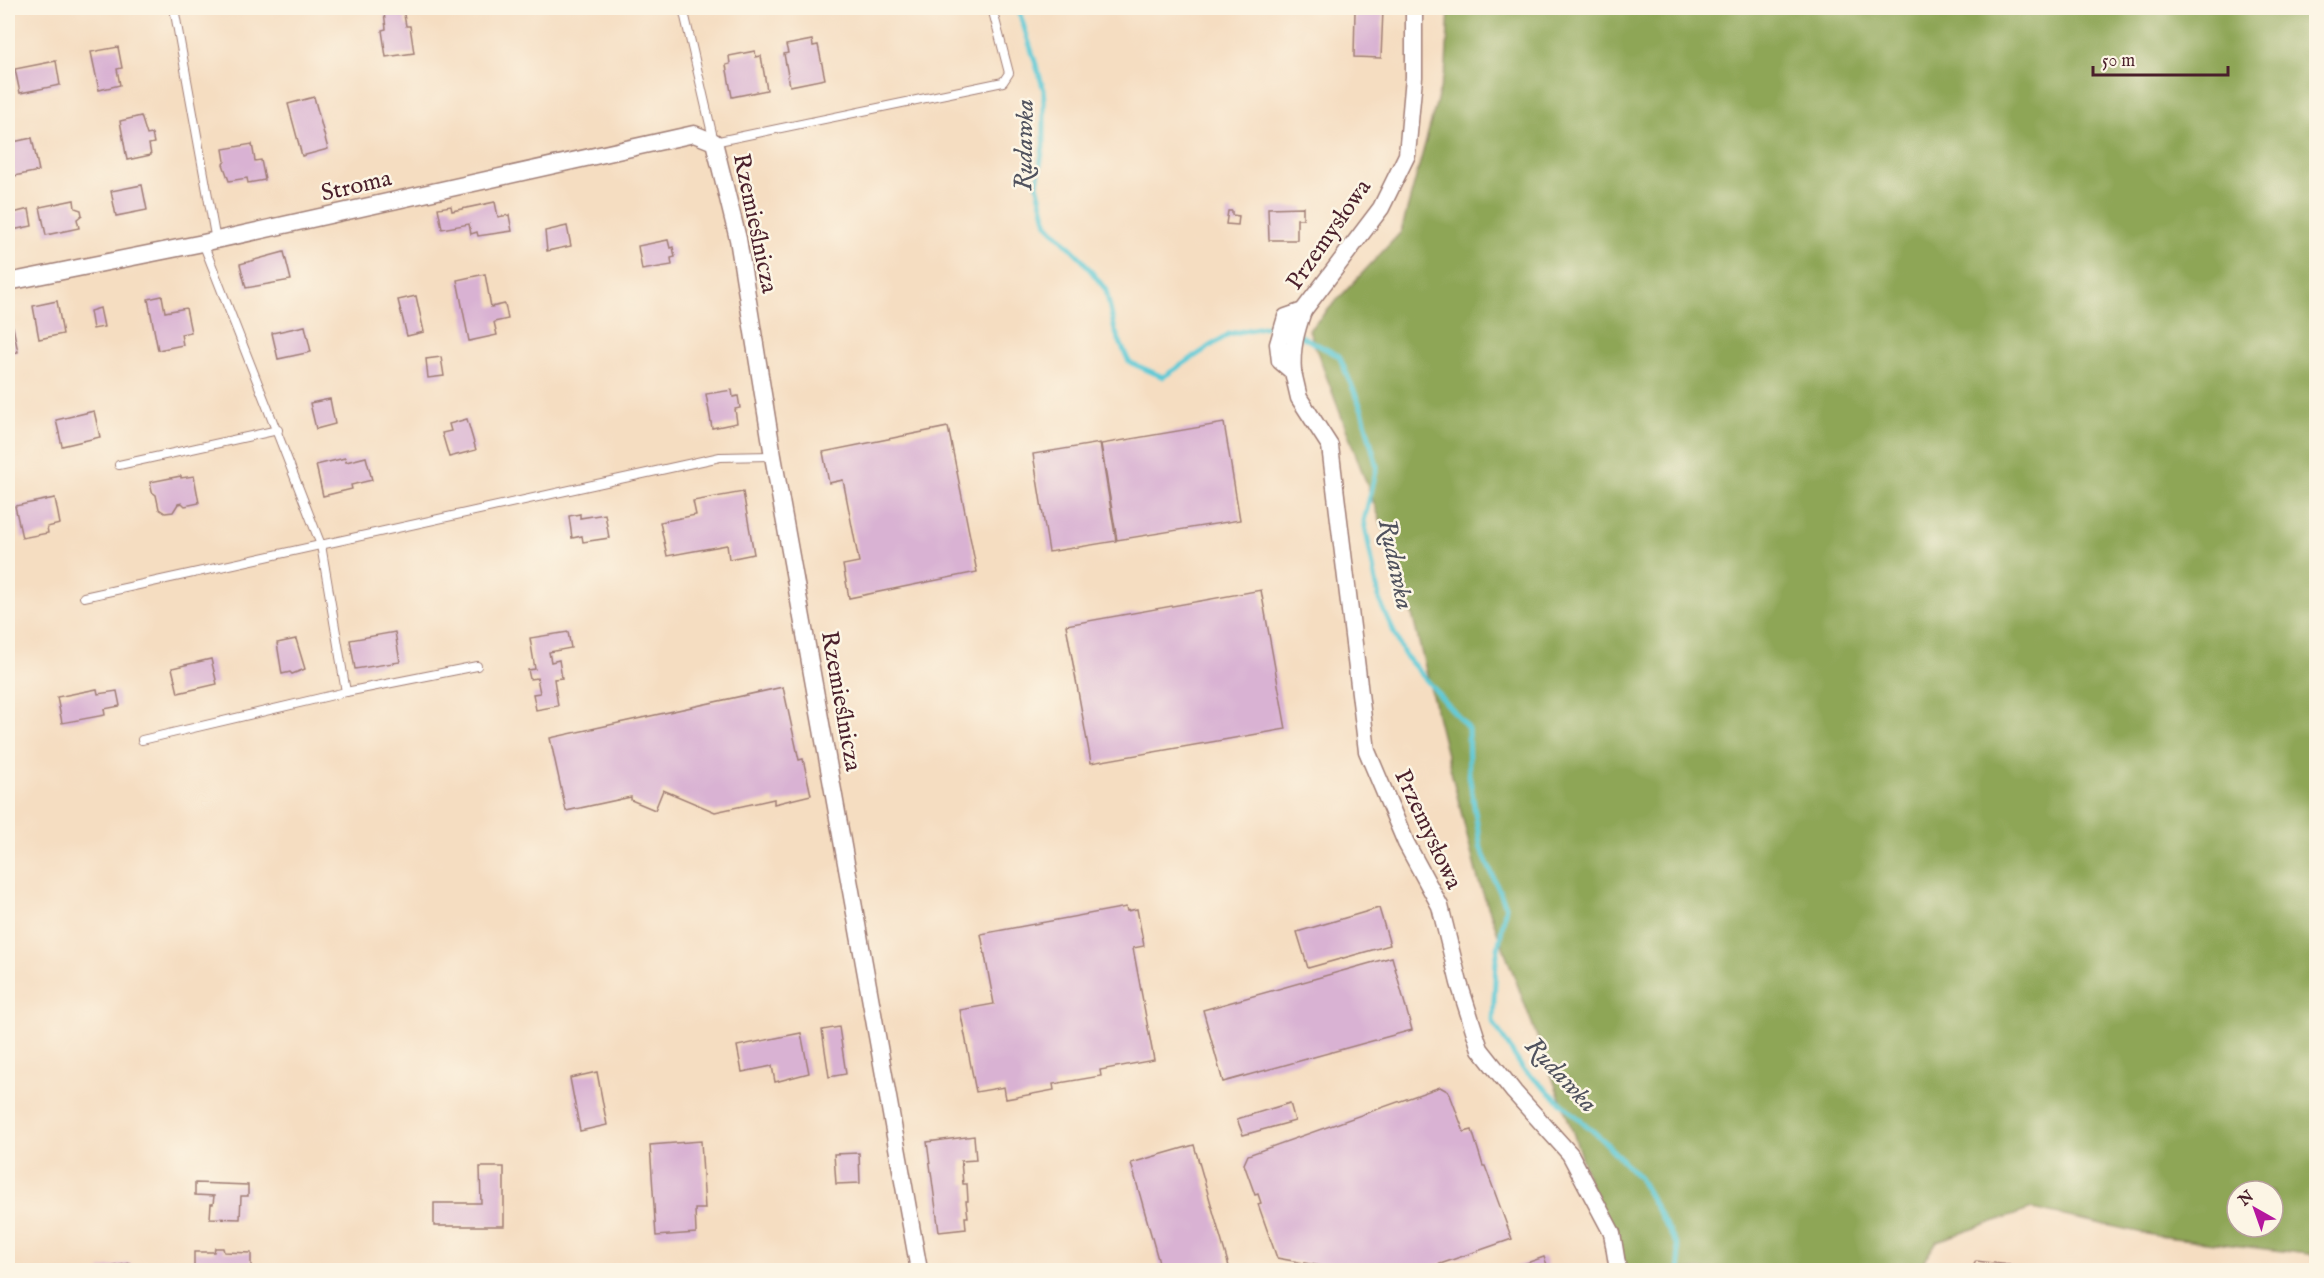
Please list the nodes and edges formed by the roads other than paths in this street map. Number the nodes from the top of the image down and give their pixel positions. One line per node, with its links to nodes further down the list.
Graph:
1 (174, 8): 6 (lane)
2 (683, 8): 5 (lane)
3 (992, 8): 5 (lane)
4 (1414, 8): 8 (street, Przemysłowa)
5 (714, 142): 6 (street, Stroma); 11 (street, Rzemieślnicza)
6 (209, 242): 7 (street, Stroma); 10 (lane)
7 (8, 282)
8 (1303, 311): 9 (street, Przemysłowa); 9 (street, Przemysłowa)
9 (1293, 372): 19 (street, Przemysłowa)
10 (278, 430): 12 (lane); 13 (lane)
11 (773, 456): 13 (lane); 18 (street, Rzemieślnicza)
12 (119, 465)
13 (321, 545): 14 (lane); 16 (lane)
14 (84, 597)
15 (477, 666): 16 (lane)
16 (346, 692): 17 (lane)
17 (142, 740)
18 (919, 1270)
19 (1618, 1270)

